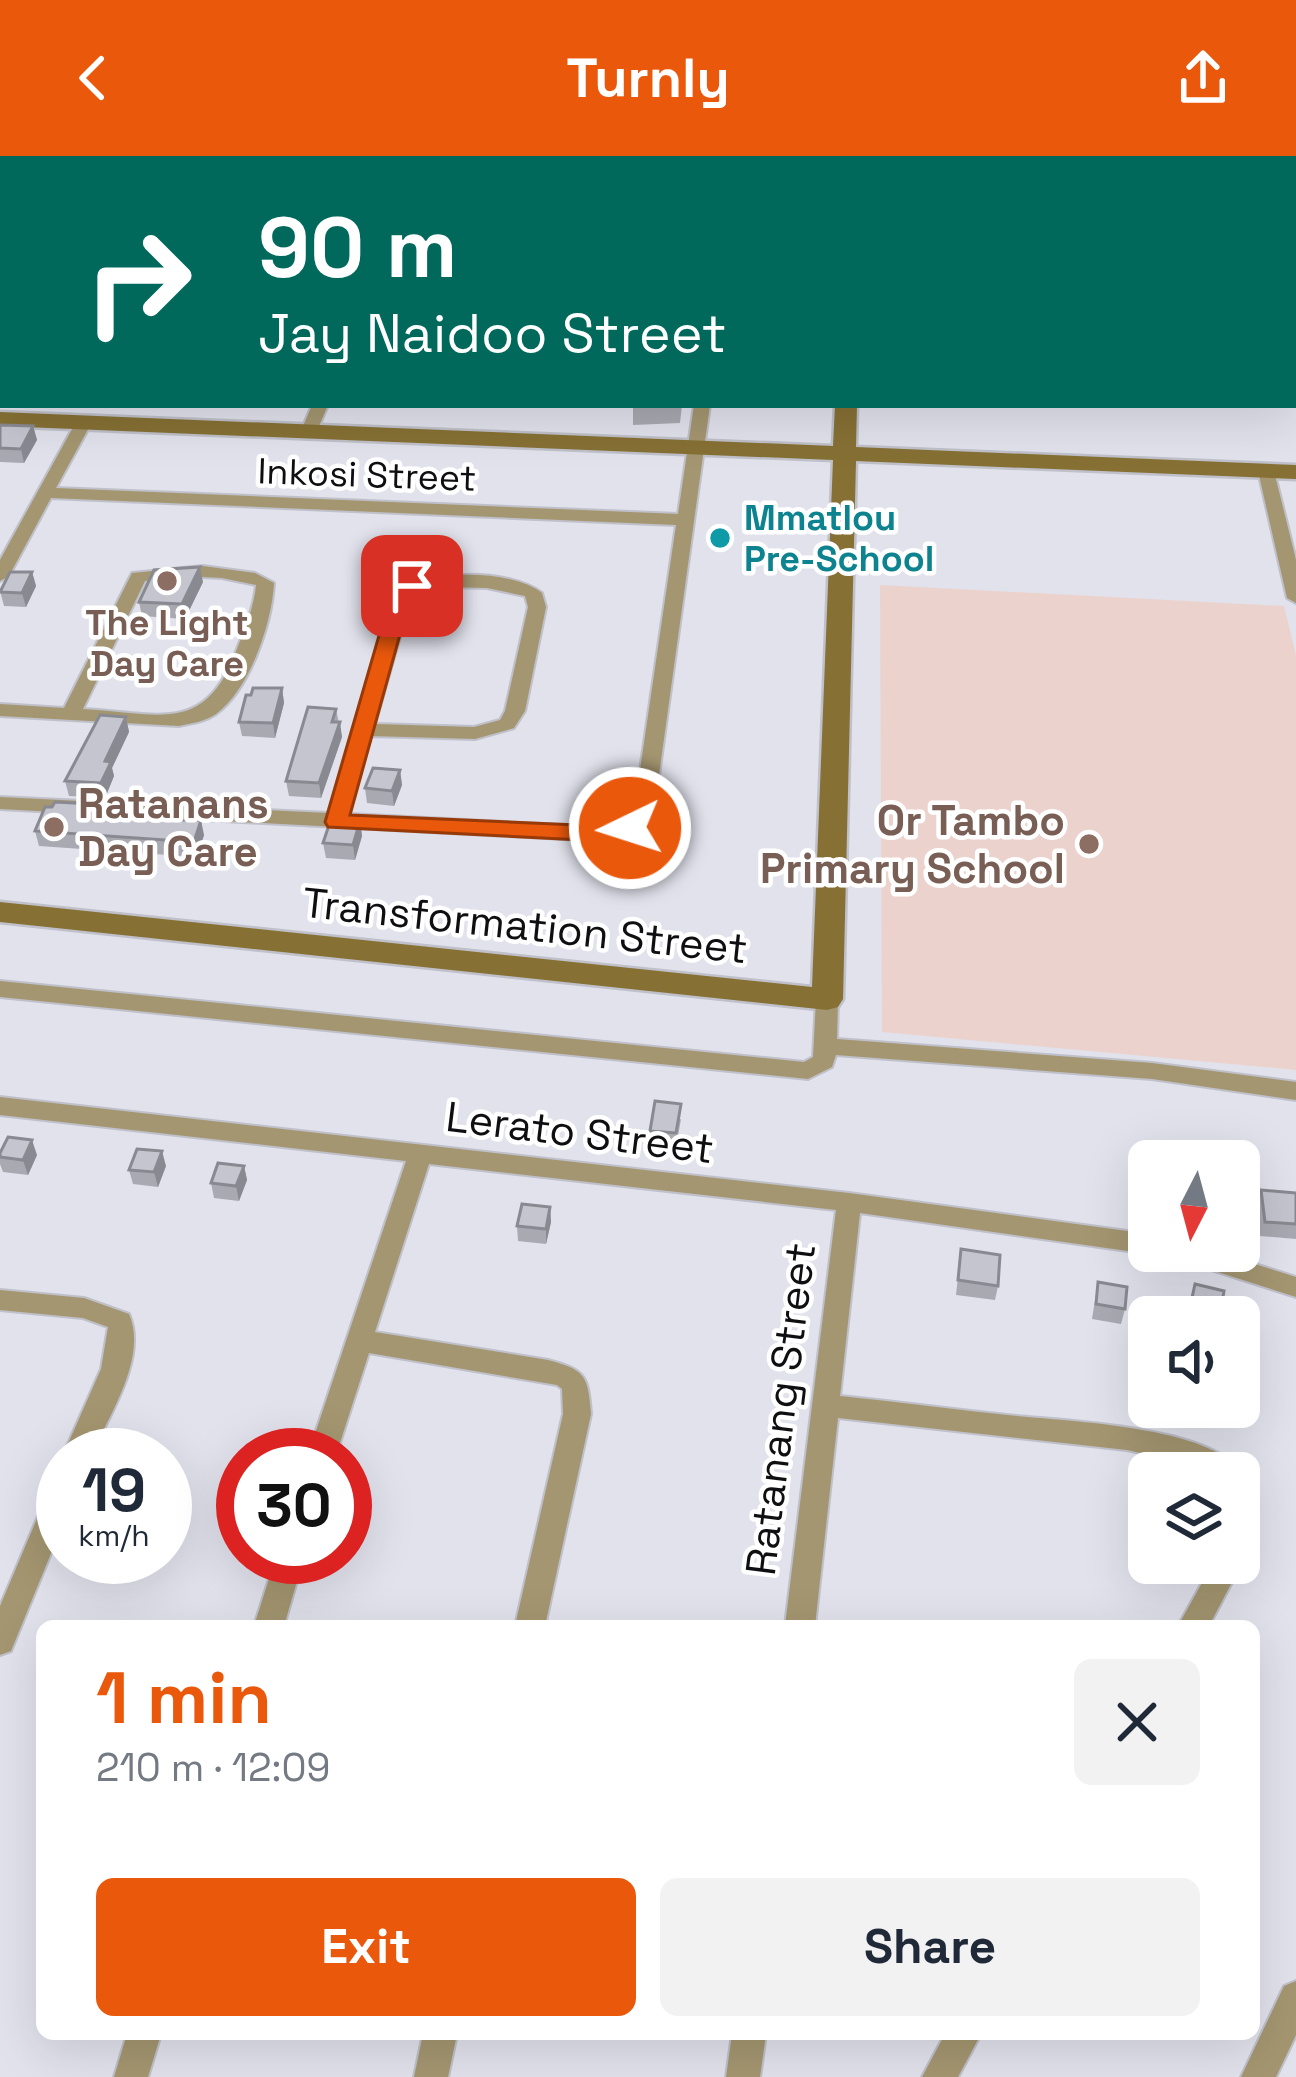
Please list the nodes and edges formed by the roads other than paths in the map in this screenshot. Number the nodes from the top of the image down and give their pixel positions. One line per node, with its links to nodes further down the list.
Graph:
1 (319, 408): 6 (street)
2 (702, 408): 7 (street)
3 (846, 408): 8 (street)
4 (0, 419): 5 (street)
5 (84, 422): 6 (street); 11 (street)
6 (309, 431): 7 (street)
7 (696, 447): 8 (street); 12 (street)
8 (845, 453): 9 (street); 23 (street)
9 (1266, 471): 10 (street); 13 (street)
10 (1296, 472)
11 (45, 493): 12 (street, Inkosi Street); 14 (street)
12 (686, 520): 20 (street)
13 (1290, 546): 15 (street)
14 (0, 576)
15 (1296, 598)
16 (0, 710): 17 (street)
17 (71, 713): 17 (street)
18 (361, 730): 18 (street); 20 (street)
19 (0, 803): 20 (street)
20 (336, 822)
21 (0, 912): 23 (street, Transformation Street)
22 (0, 989): 24 (street)
23 (826, 999): 24 (street)
24 (824, 1055): 25 (street)
25 (1296, 1091)
26 (4, 1114): 27 (street, Lerato Street)
27 (421, 1153): 28 (street, Lerato Street); 33 (street)
28 (849, 1202): 29 (street, Lerato Street); 34 (street, Ratanang Street)
29 (1128, 1241)
30 (1249, 1272): 31 (street)
31 (1296, 1287)
32 (0, 1300): 35 (street)
33 (357, 1340): 36 (street); 42 (street)
34 (828, 1406): 37 (street); 43 (street, Ratanang Street)
35 (88, 1428)
36 (330, 1428)
37 (1182, 1452)
38 (36, 1555): 45 (street)
39 (282, 1584): 41 (street)
40 (1216, 1584): 44 (street)
41 (271, 1620)
42 (531, 1620)
43 (801, 1620)
44 (1195, 1620)
45 (0, 1641)
46 (1296, 1997): 55 (street)
47 (142, 2040): 51 (street)
48 (439, 2040): 52 (street)
49 (748, 2040): 53 (street)
50 (961, 2040): 54 (street)
51 (131, 2077)
52 (431, 2077)
53 (743, 2077)
54 (939, 2077)
55 (1258, 2077)

